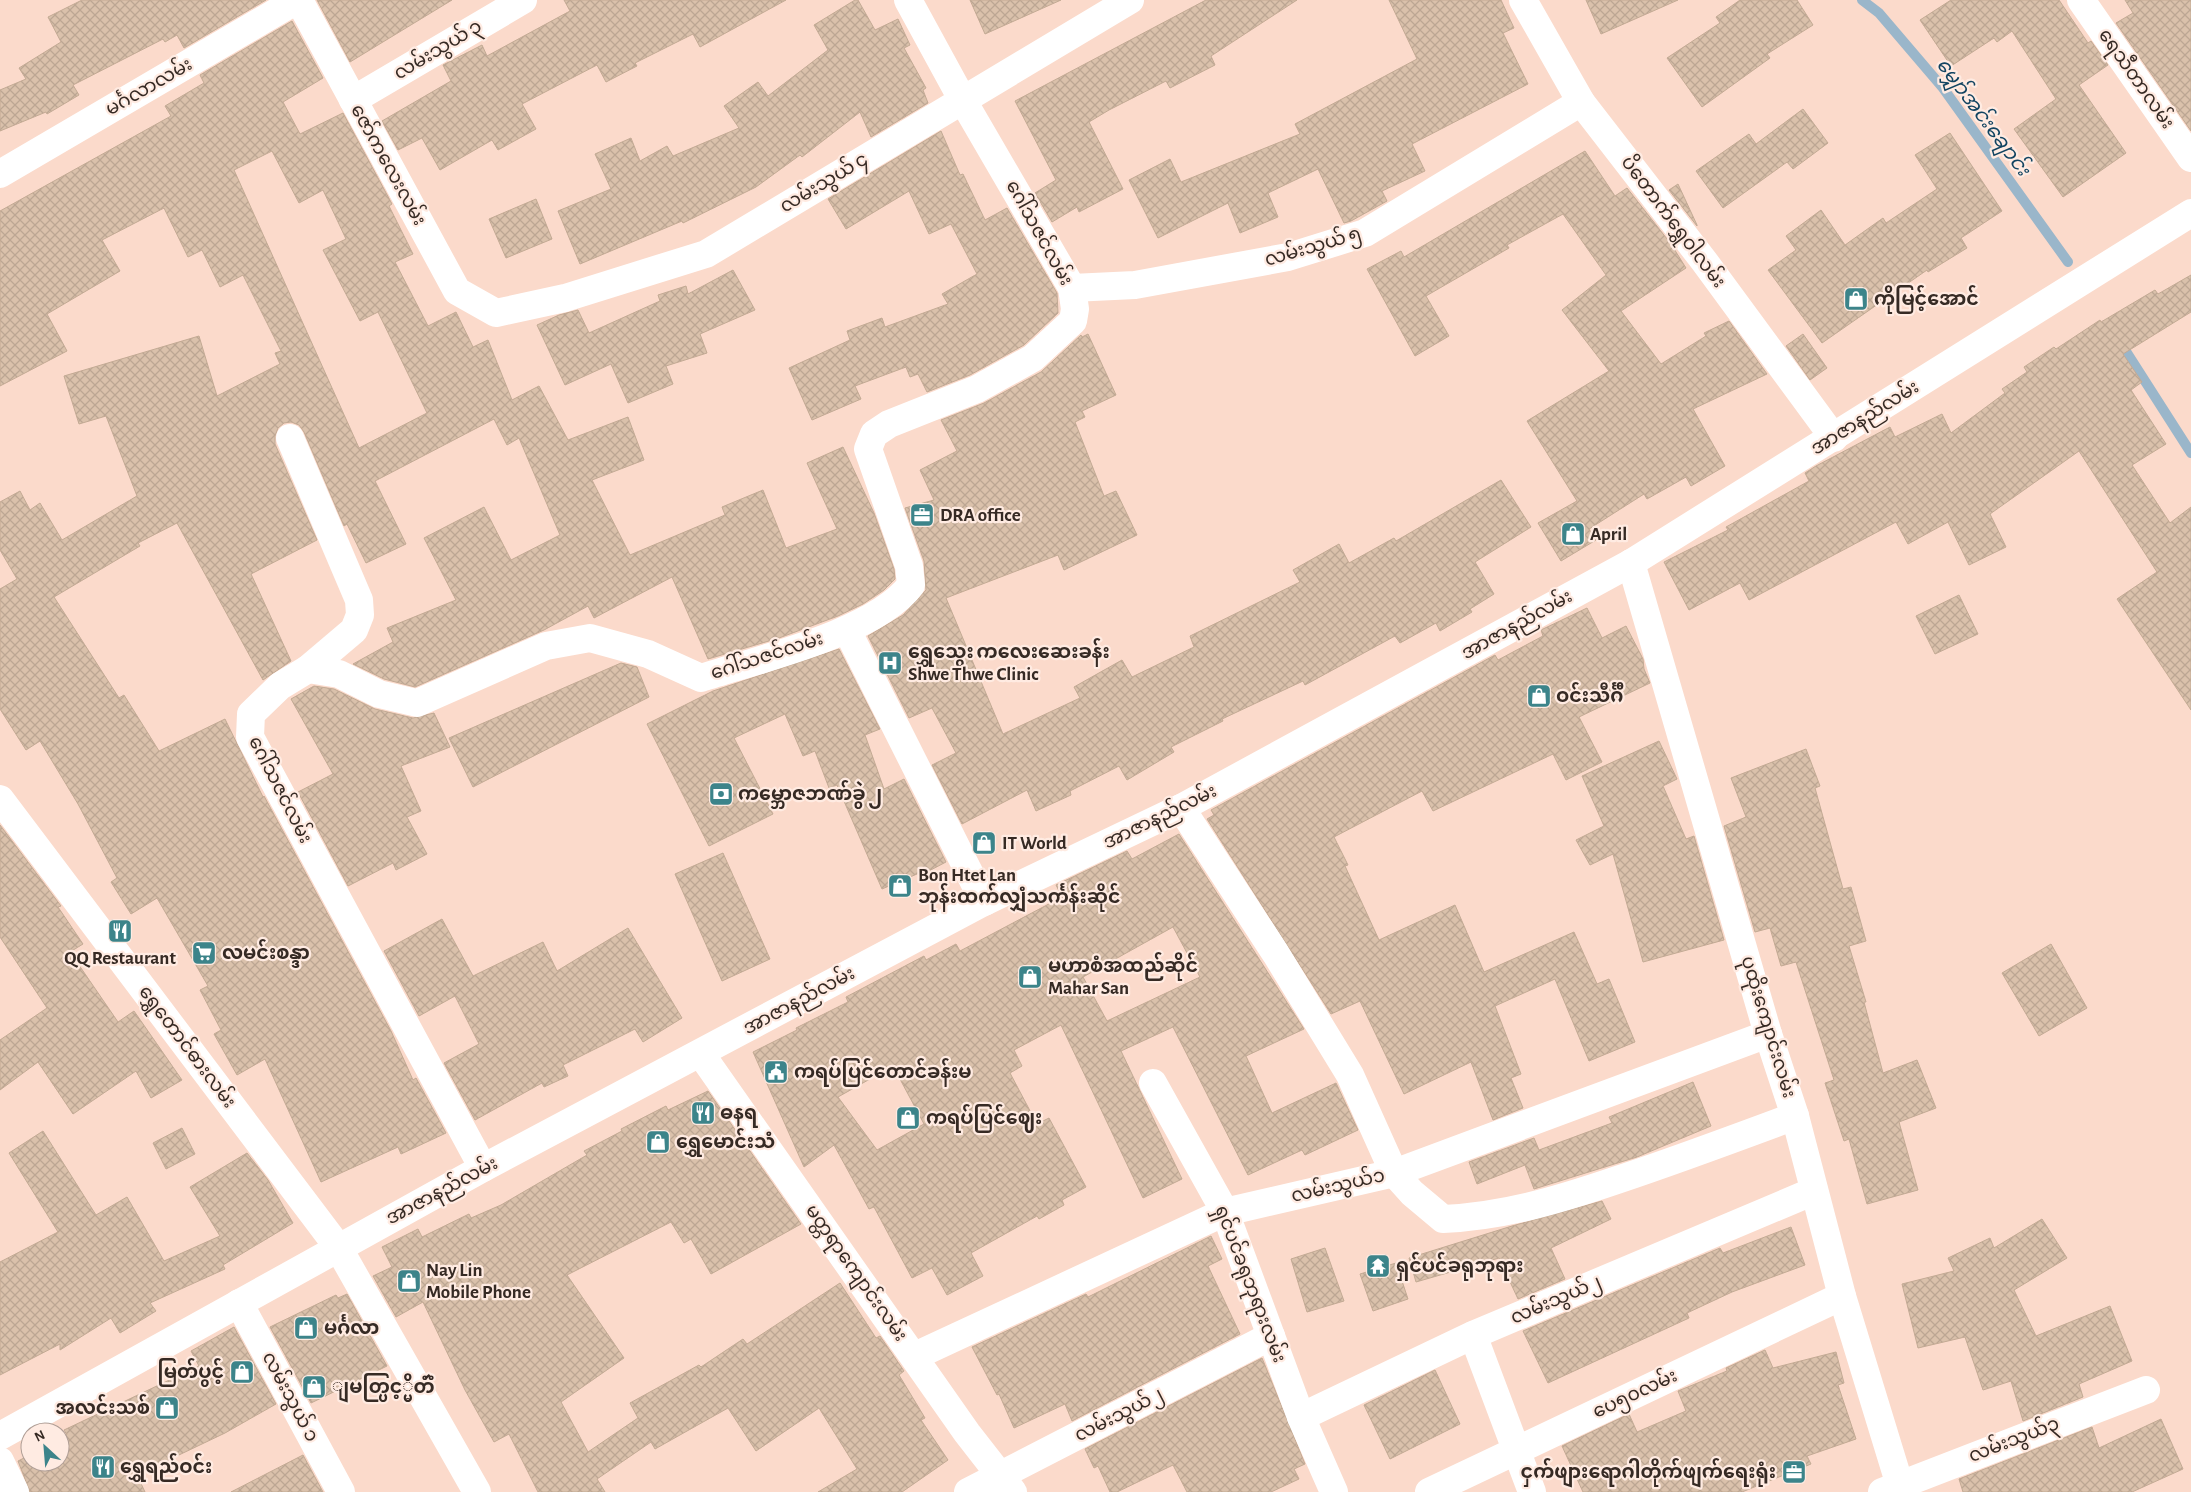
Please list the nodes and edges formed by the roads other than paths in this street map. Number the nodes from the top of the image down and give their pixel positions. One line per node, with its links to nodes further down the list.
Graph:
1 (298, 0): 8 (street, ဇော်ကလေးလမ်း); 11 (street, မင်္ဂလာလမ်း)
2 (523, 0): 8 (street, လမ်းသွယ် ၃)
3 (908, 0): 7 (street, ဂေါ်သဇင်လမ်း)
4 (1130, 0): 7 (street, လမ်းသွယ် ၄)
5 (1522, 0): 9 (street, ပိတောက်ရွှေဝါလမ်း)
6 (2081, 0): 10 (street, ရေသီတာလမ်း)
7 (962, 99): 13 (street, ဂေါ်သဇင်လမ်း); 14 (street, လမ်းသွယ် ၄)
8 (353, 100): 14 (street, ဇော်ကလေးလမ်း)
9 (1581, 102): 13 (street, လမ်းသွယ် ၅); 16 (street, ပိတောက်ရွှေဝါလမ်း)
10 (2191, 158)
11 (0, 174)
12 (2191, 213): 16 (street, အာဇာနည်လမ်း)
13 (1072, 288): 18 (street, ဂေါ်သဇင်လမ်း)
14 (496, 312)
15 (290, 438): 19 (street)
16 (1834, 438): 17 (street, အာဇာနည်လမ်း)
17 (1631, 563): 21 (street, အာဇာနည်လမ်း); 23 (street, ပုထိုးကျောင်းလမ်း)
18 (848, 630): 19 (street, ဂေါ်သဇင်လမ်း); 22 (street, ဂေါ်သဇင်လမ်း)
19 (308, 669): 27 (street, ဂေါ်သဇင်လမ်း)
20 (0, 799): 31 (street, ရွှေတောင်ဓားလမ်း)
21 (1181, 808): 22 (street, အာဇာနည်လမ်း); 28 (street)
22 (984, 902): 24 (street, အာဇာနည်လမ်း)
23 (1768, 1034): 26 (street, ပုထိုးကျောင်းလမ်း); 28 (street, လမ်းသွယ်၁)
24 (701, 1054): 27 (street, အာဇာနည်လမ်း); 36 (street, မတ္တရာကျောင်းလမ်း)
25 (1154, 1083): 30 (street, ရှင်ပင်ခရုဘုရားလမ်း)
26 (1795, 1116): 28 (street); 29 (street, ပုထိုးကျောင်းလမ်း)
27 (483, 1168): 31 (street, အာဇာနည်လမ်း)
28 (1394, 1173): 30 (street, လမ်းသွယ်၁)
29 (1814, 1191): 32 (street, ပုထိုးကျောင်းလမ်း); 34 (street, လမ်းသွယ်၂)
30 (1225, 1212): 35 (street, ရှင်ပင်ခရုဘုရားလမ်း); 36 (street, လမ်းသွယ်၁)
31 (338, 1247): 33 (street, အာဇာနည်လမ်း); 46 (street, ရွှေတောင်ဓားလမ်း)
32 (1842, 1296): 40 (street, ပေ၅၀လမ်း); 43 (street, ပုထိုးကျောင်းလမ်း)
33 (239, 1303): 39 (street, အာဇာနည်လမ်း); 45 (street, လမ်းသွယ် ၁)
34 (1473, 1335): 38 (street, လမ်းသွယ်၂); 40 (street)
35 (1271, 1336): 38 (street, ရှင်ပင်ခရုဘုရားလမ်း); 42 (street, လမ်းသွယ်၂)
36 (916, 1356): 42 (street, မတ္တရာကျောင်းလမ်း)
37 (2146, 1390): 43 (street, လမ်းသွယ်၃)
38 (1301, 1417): 48 (street, ရှင်ပင်ခရုဘုရားလမ်း)
39 (0, 1436)
40 (1515, 1451): 49 (street, ပေ၅၀လမ်း); 50 (street)
41 (0, 1461): 44 (street)
42 (1007, 1484): 47 (street, လမ်းသွယ်၂)
43 (1895, 1489)
44 (15, 1492)
45 (341, 1492)
46 (477, 1492)
47 (968, 1492)
48 (1334, 1492)
49 (1429, 1492)
50 (1532, 1492)

